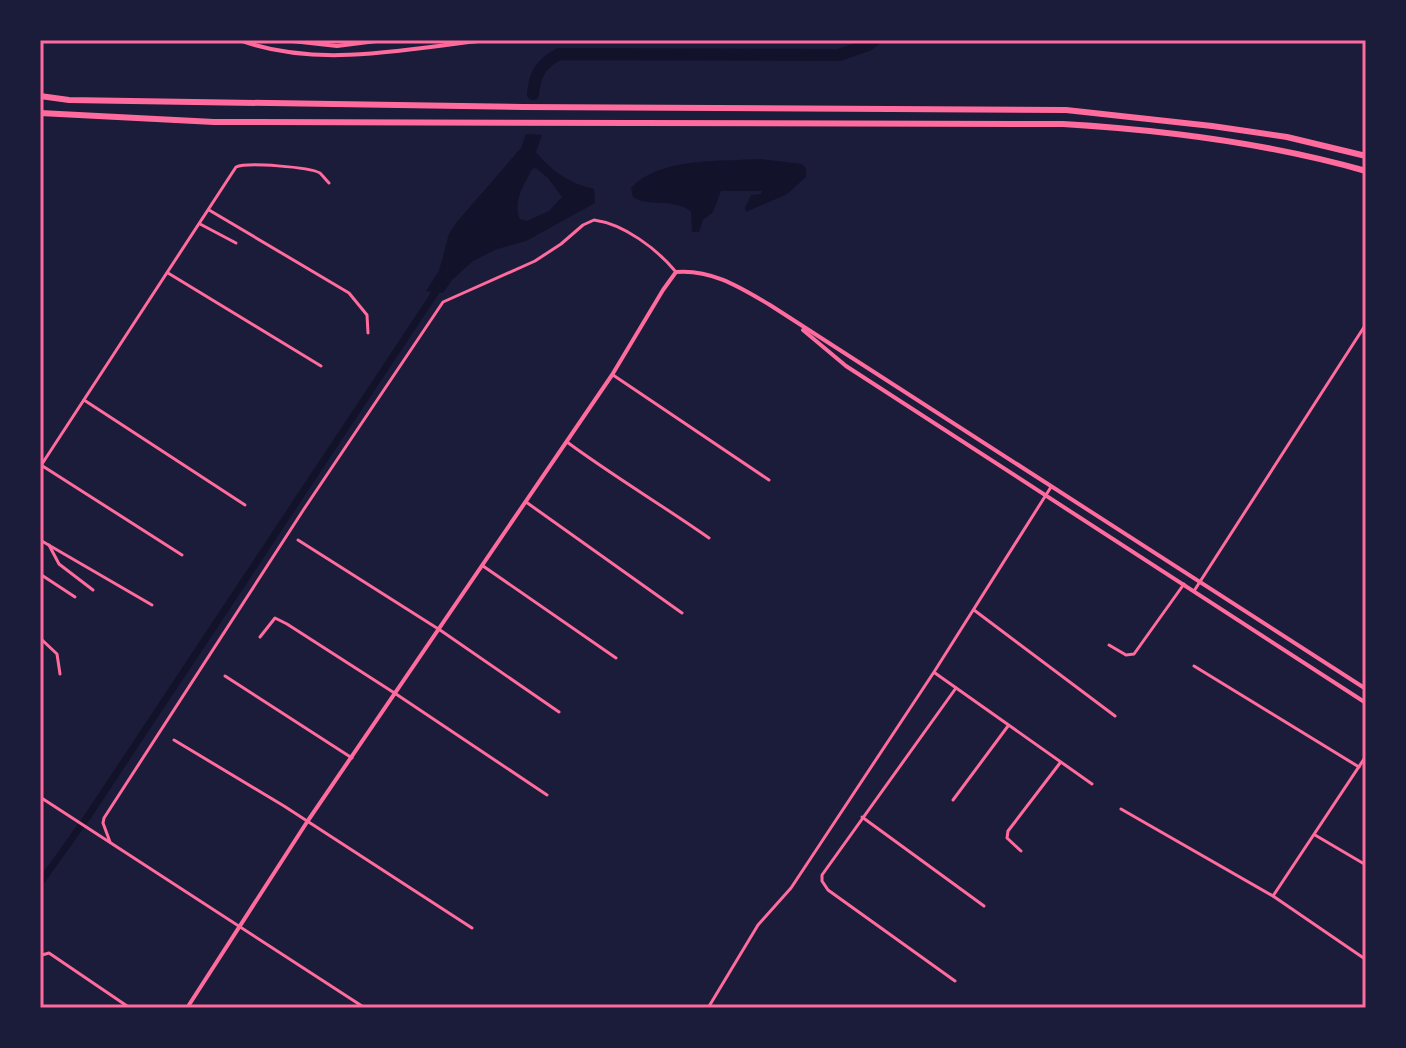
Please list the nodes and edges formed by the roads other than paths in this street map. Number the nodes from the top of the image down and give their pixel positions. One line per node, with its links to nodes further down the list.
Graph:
1 (239, 40): 5 (street)
2 (283, 40): 3 (street)
3 (384, 40)
4 (486, 40): 5 (street)
5 (472, 41)
6 (40, 96): 8 (highway)
7 (40, 113): 9 (highway)
8 (1366, 156)
9 (1366, 171)
10 (329, 183): 11 (street)
11 (209, 210): 12 (street); 18 (street)
12 (200, 224): 13 (street); 14 (street)
13 (236, 243)
14 (168, 273): 19 (street); 21 (street)
15 (674, 274): 16 (street); 20 (street); 73 (street)
16 (789, 318): 25 (street); 26 (street)
17 (1366, 324): 36 (street)
18 (368, 333)
19 (321, 366)
20 (612, 375): 22 (street); 24 (street)
21 (84, 400): 23 (street); 28 (street)
22 (567, 441): 27 (street); 29 (street)
23 (41, 466): 33 (street)
24 (769, 480)
25 (1051, 487): 26 (street); 36 (street)
26 (1047, 495): 37 (street); 42 (street)
27 (526, 502): 34 (street); 43 (street)
28 (245, 505)
29 (709, 538)
30 (40, 540): 32 (street)
31 (298, 540): 44 (street)
32 (48, 545): 38 (street); 41 (street)
33 (182, 555)
34 (483, 566): 44 (street); 48 (street)
35 (40, 574): 40 (street)
36 (1199, 582): 39 (street); 54 (street)
37 (1184, 584): 39 (street); 47 (street)
38 (93, 590)
39 (1194, 591): 56 (street)
40 (75, 597)
41 (152, 605)
42 (973, 610): 50 (street); 58 (street)
43 (682, 613)
44 (440, 630): 55 (street); 57 (street)
45 (260, 637): 55 (street)
46 (40, 638): 51 (street)
47 (1109, 645)
48 (616, 658)
49 (1194, 666): 64 (street)
50 (934, 672): 53 (street); 86 (street)
51 (60, 674)
52 (225, 676): 62 (street)
53 (956, 688): 59 (street); 70 (street)
54 (1366, 689)
55 (396, 694): 62 (street); 66 (street)
56 (1366, 703)
57 (559, 712)
58 (1115, 716)
59 (1008, 725): 63 (street); 68 (street)
60 (174, 740): 71 (street)
61 (1366, 756): 64 (street)
62 (352, 758): 71 (street)
63 (1060, 762): 65 (street); 74 (street)
64 (1359, 767): 72 (street)
65 (1092, 784)
66 (547, 795)
67 (40, 797): 73 (street)
68 (953, 800)
69 (1121, 809): 76 (street)
70 (862, 817): 77 (street); 82 (street)
71 (307, 822): 78 (street); 79 (street)
72 (1315, 835): 75 (street); 76 (street)
73 (110, 842): 78 (street)
74 (1021, 851)
75 (1366, 865)
76 (1273, 896): 81 (street)
77 (984, 906)
78 (240, 927): 84 (street); 85 (street)
79 (472, 928)
80 (42, 955): 83 (street)
81 (1365, 959)
82 (955, 981)
83 (130, 1008)
84 (187, 1008)
85 (365, 1008)
86 (708, 1008)

